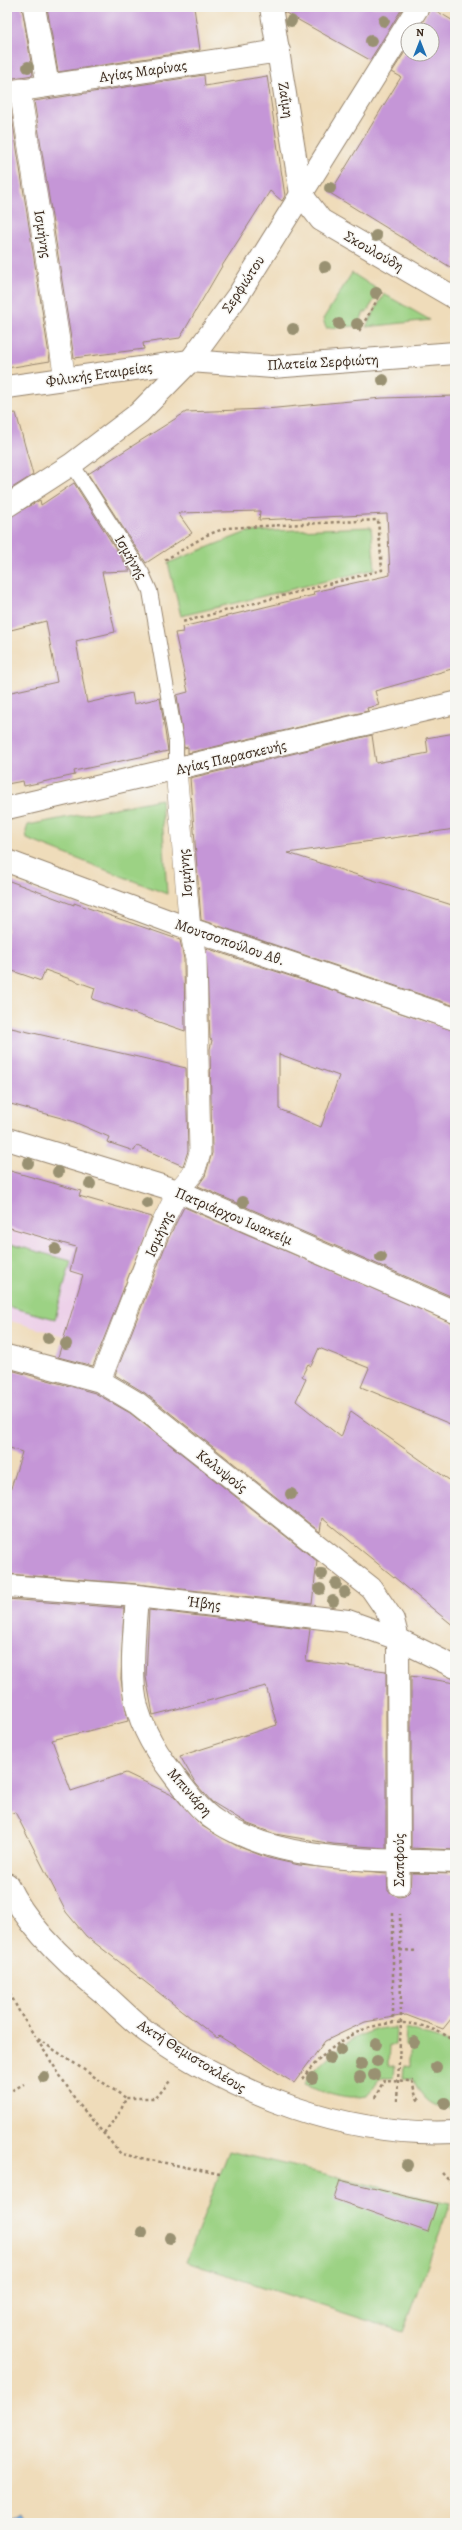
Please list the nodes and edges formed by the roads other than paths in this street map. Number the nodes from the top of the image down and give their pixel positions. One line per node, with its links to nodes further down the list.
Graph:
1 (34, 7): 5 (street)
2 (271, 7): 4 (street, Ζαΐμη)
3 (418, 7): 7 (street, Σερφιώτου)
4 (279, 51): 5 (street, Αγίας Μαρίνας); 7 (street, Ζαΐμη)
5 (48, 86): 6 (street, Αγίας Μαρίνας)
6 (13, 91): 11 (street, Ισμήνης)
7 (301, 194): 8 (street, Σκουλούδη); 10 (street, Σερφιώτου)
8 (455, 298)
9 (455, 353): 10 (street, Πλατεία Σερφιώτη)
10 (190, 361): 11 (street, Φιλικής Εταιρείας); 13 (street, Σερφιώτου)
11 (65, 379): 12 (street, Φιλικής Εταιρείας)
12 (7, 387)
13 (72, 464): 14 (street, Σερφιώτου); 16 (lane, Ισμήνης)
14 (7, 506)
15 (455, 703): 16 (street, Αγίας Παρασκευής)
16 (176, 770): 17 (street, Αγίας Παρασκευής); 19 (street, Ισμήνης)
17 (7, 808)
18 (7, 862): 19 (street, Μουτσοπούλου Αθ.)
19 (190, 929): 20 (street, Μουτσοπούλου Αθ.); 22 (street, Ισμήνης)
20 (455, 1019)
21 (7, 1139): 22 (street, Πατριάρχου Ιωακείμ)
22 (178, 1191): 23 (street, Πατριάρχου Ιωακείμ); 25 (street, Ισμήνης)
23 (455, 1312)
24 (7, 1356): 25 (street, Καλυψούς)
25 (100, 1381): 28 (street, Καλυψούς)
26 (7, 1586): 27 (street, Ήβης)
27 (137, 1596): 28 (street, Ήβης); 30 (street, Μπινιάρη)
28 (398, 1639): 29 (street, Ήβης); 30 (street, Σαπφούς)
29 (455, 1667)
30 (399, 1860): 31 (street, Μπινιάρη); 33 (street, Σαπφούς)
31 (455, 1862)
32 (7, 1884): 34 (street, Ακτή Θεμιστοκλέους)
33 (399, 1885)
34 (455, 2132)

